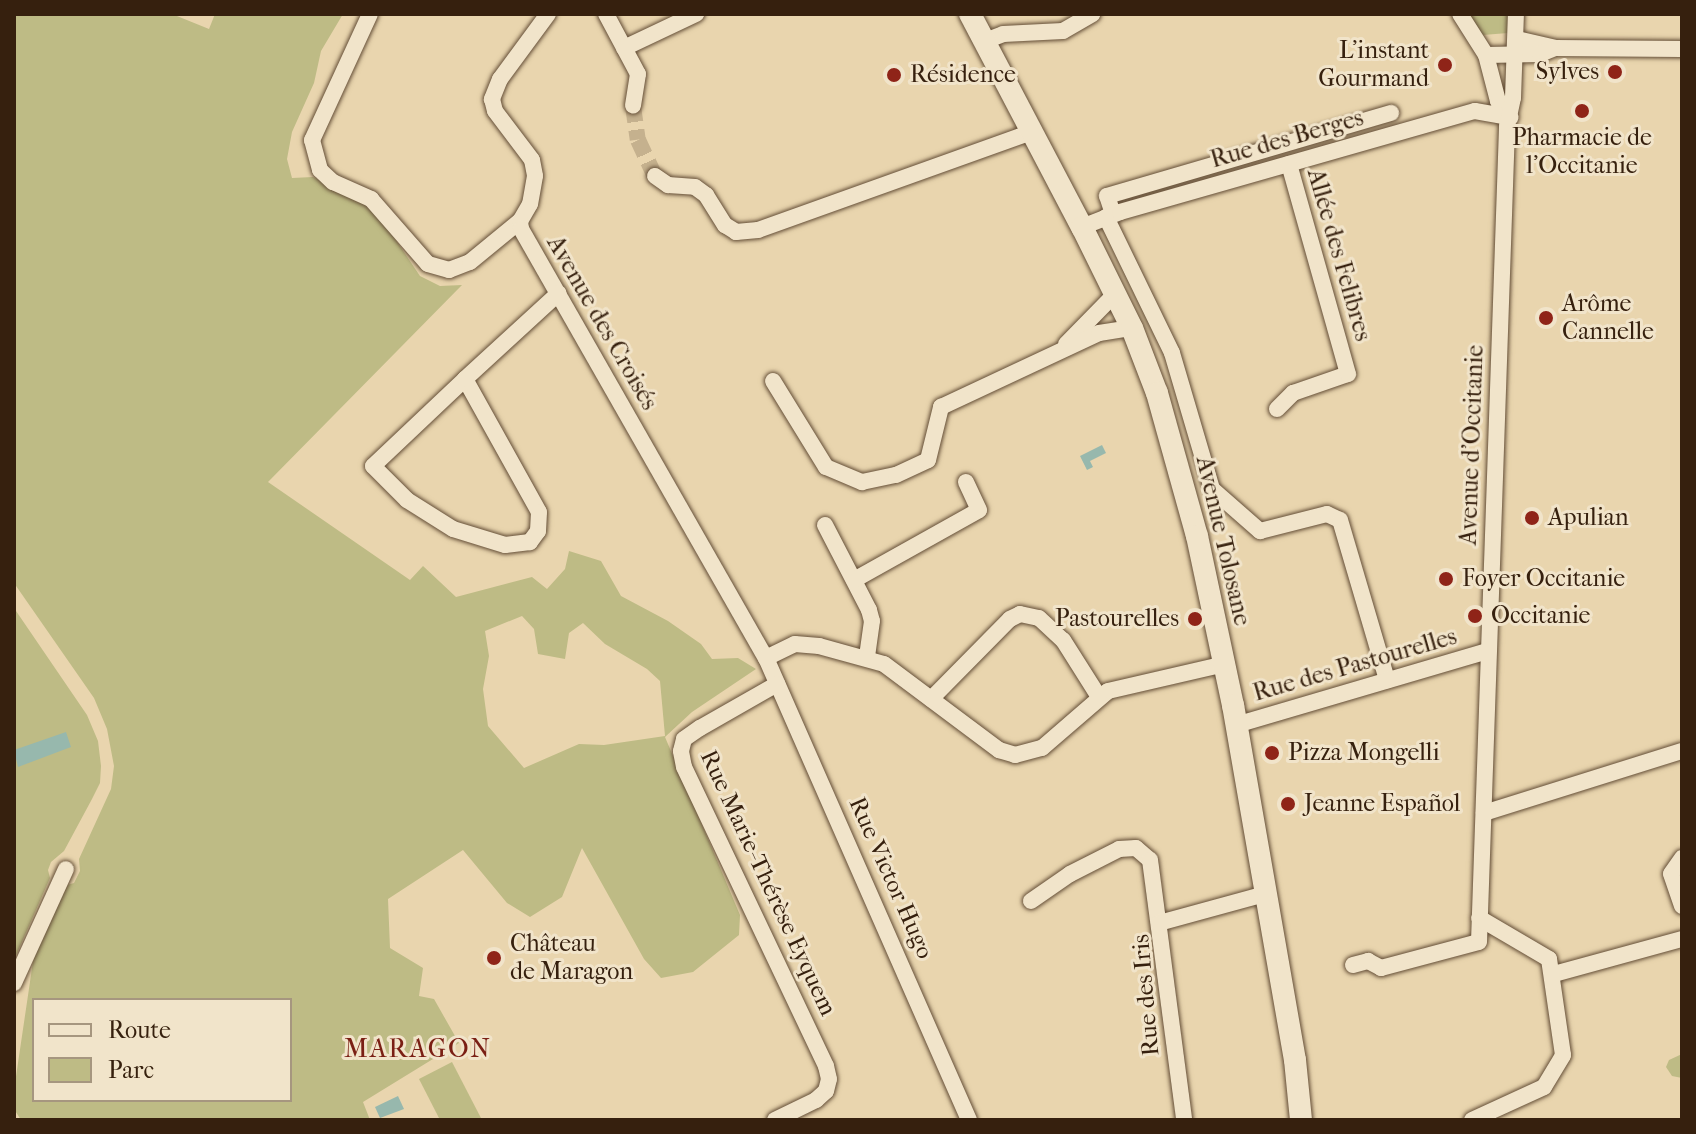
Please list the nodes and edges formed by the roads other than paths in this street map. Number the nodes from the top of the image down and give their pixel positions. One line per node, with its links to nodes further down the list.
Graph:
1 (370, 14): 23 (street)
2 (548, 14): 23 (street, Avenue des Croisés)
3 (606, 14): 11 (street)
4 (696, 14): 11 (street)
5 (970, 14): 9 (main road, Avenue Tolosane)
6 (1092, 14): 9 (street)
7 (1460, 14): 13 (street)
8 (1516, 14): 10 (street, Avenue d'Occitanie)
9 (985, 41): 19 (main road, Avenue Tolosane)
10 (1516, 47): 12 (street); 13 (street); 18 (street, Avenue d'Occitanie)
11 (624, 48): 15 (street)
12 (1682, 49)
13 (1486, 55): 14 (street)
14 (1489, 77): 16 (street); 18 (street)
15 (633, 106)
16 (1475, 111): 18 (street); 20 (street, Rue des Berges)
17 (1391, 113): 22 (street, Rue des Berges)
18 (1510, 117): 35 (street, Avenue d'Occitanie)
19 (1031, 132): 21 (street); 24 (main road, Avenue Tolosane)
20 (1289, 164): 22 (street, Rue des Berges); 31 (street, Allée des Felibres)
21 (655, 176)
22 (1109, 215): 24 (street, Rue des Berges); 39 (street)
23 (520, 221): 25 (street, Avenue des Croisés)
24 (1082, 227): 26 (main road, Avenue Tolosane)
25 (559, 293): 29 (street); 37 (street, Avenue des Croisés)
26 (1115, 294): 27 (main road, Avenue Tolosane); 28 (street)
27 (1132, 328): 28 (street); 38 (main road, Avenue Tolosane)
28 (1053, 357): 30 (street)
29 (465, 379): 29 (street)
30 (773, 381)
31 (1277, 409)
32 (966, 482): 34 (street)
33 (825, 525): 34 (street)
34 (854, 580): 36 (street)
35 (1488, 651): 39 (street, Rue des Pastourelles); 45 (street, Avenue d'Occitanie)
36 (867, 657): 37 (street); 42 (street)
37 (766, 658): 40 (street, Rue Victor Hugo)
38 (1225, 664): 41 (street); 43 (main road, Avenue Tolosane)
39 (1387, 680): 43 (street, Rue des Pastourelles)
40 (777, 684): 57 (street, Rue Marie-Thérèse Eyquem); 58 (street, Rue Victor Hugo)
41 (1099, 697): 42 (street); 42 (street)
42 (931, 699)
43 (1236, 725): 48 (main road, Avenue Tolosane)
44 (1682, 751): 45 (street)
45 (1484, 813): 51 (street, Avenue d'Occitanie)
46 (1682, 858): 50 (street)
47 (66, 869): 56 (street)
48 (1265, 894): 52 (street, Rue des Iris); 60 (main road, Avenue Tolosane)
49 (1031, 901): 52 (street)
50 (1682, 906)
51 (1479, 918): 54 (street); 55 (street)
52 (1159, 923): 59 (street, Rue des Iris)
53 (1682, 939): 55 (street)
54 (1353, 965)
55 (1554, 974): 61 (street)
56 (14, 983)
57 (775, 1120)
58 (969, 1120)
59 (1184, 1120)
60 (1301, 1120)
61 (1472, 1120)

